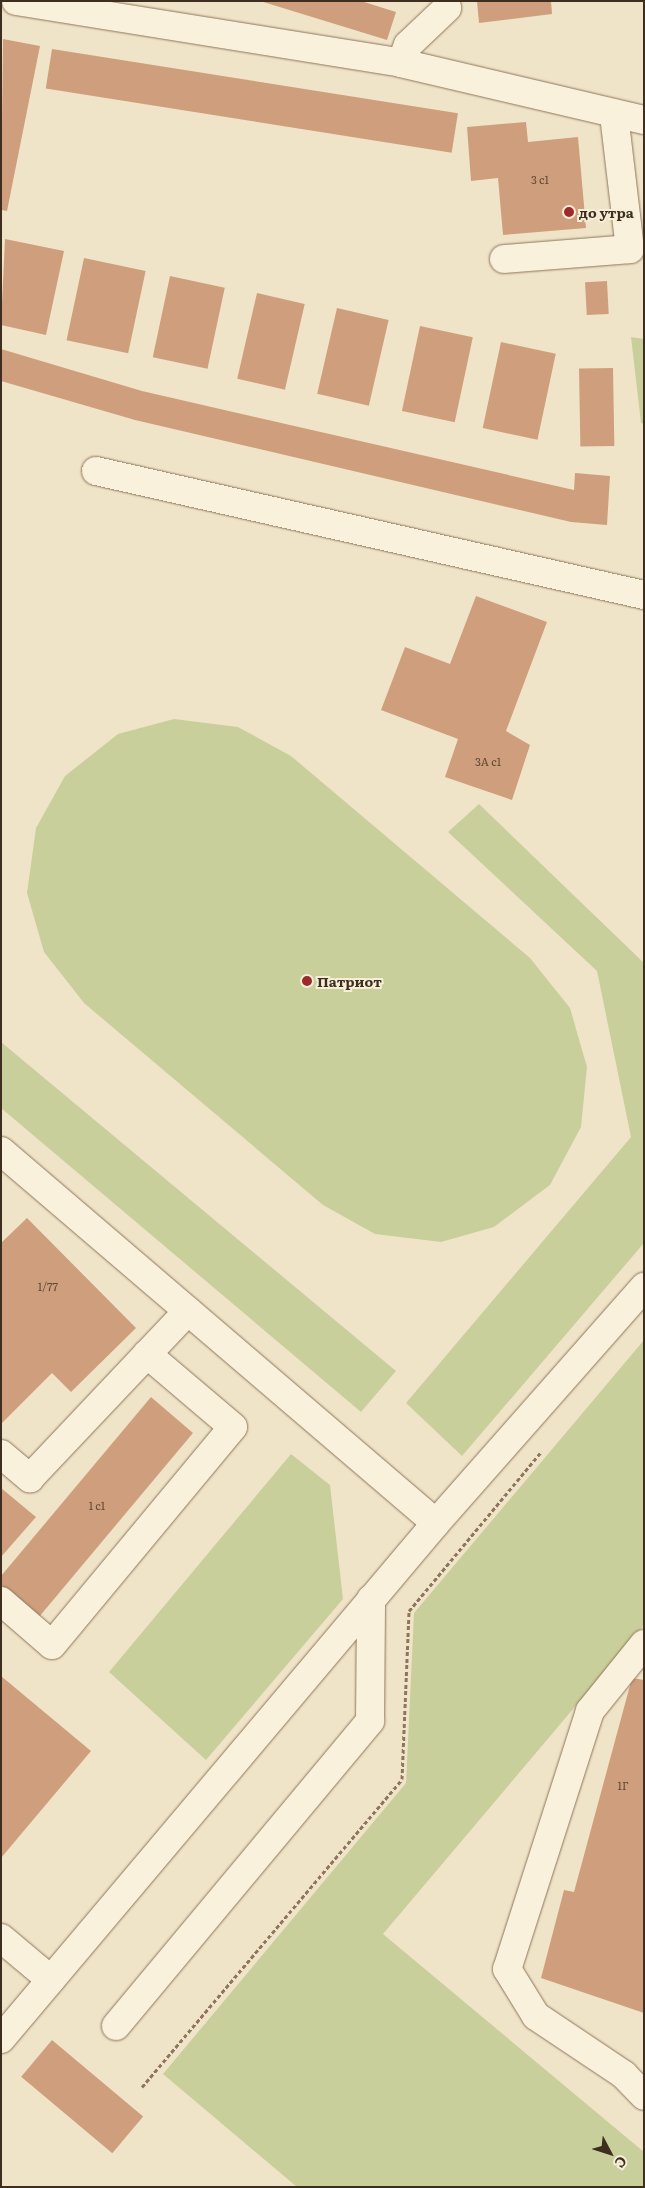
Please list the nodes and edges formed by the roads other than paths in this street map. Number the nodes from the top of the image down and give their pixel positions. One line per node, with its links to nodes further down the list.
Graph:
1 (16, 1): 3 (street)
2 (441, 3): 4 (street)
3 (44, 4): 4 (street)
4 (401, 63): 5 (street)
5 (614, 114): 6 (street); 7 (street)
6 (644, 120)
7 (504, 258)
8 (96, 471): 9 (street)
9 (644, 595)
10 (1, 1151): 12 (street)
11 (644, 1287): 15 (street)
12 (188, 1311): 13 (street); 15 (street)
13 (147, 1354): 14 (street); 17 (street)
14 (1, 1454)
15 (436, 1523): 16 (street)
16 (371, 1599): 20 (street); 21 (street)
17 (1, 1601)
18 (644, 1644): 23 (street)
19 (1, 1938): 20 (street)
20 (51, 1980): 22 (street)
21 (116, 2026)
22 (1, 2039)
23 (644, 2096)

